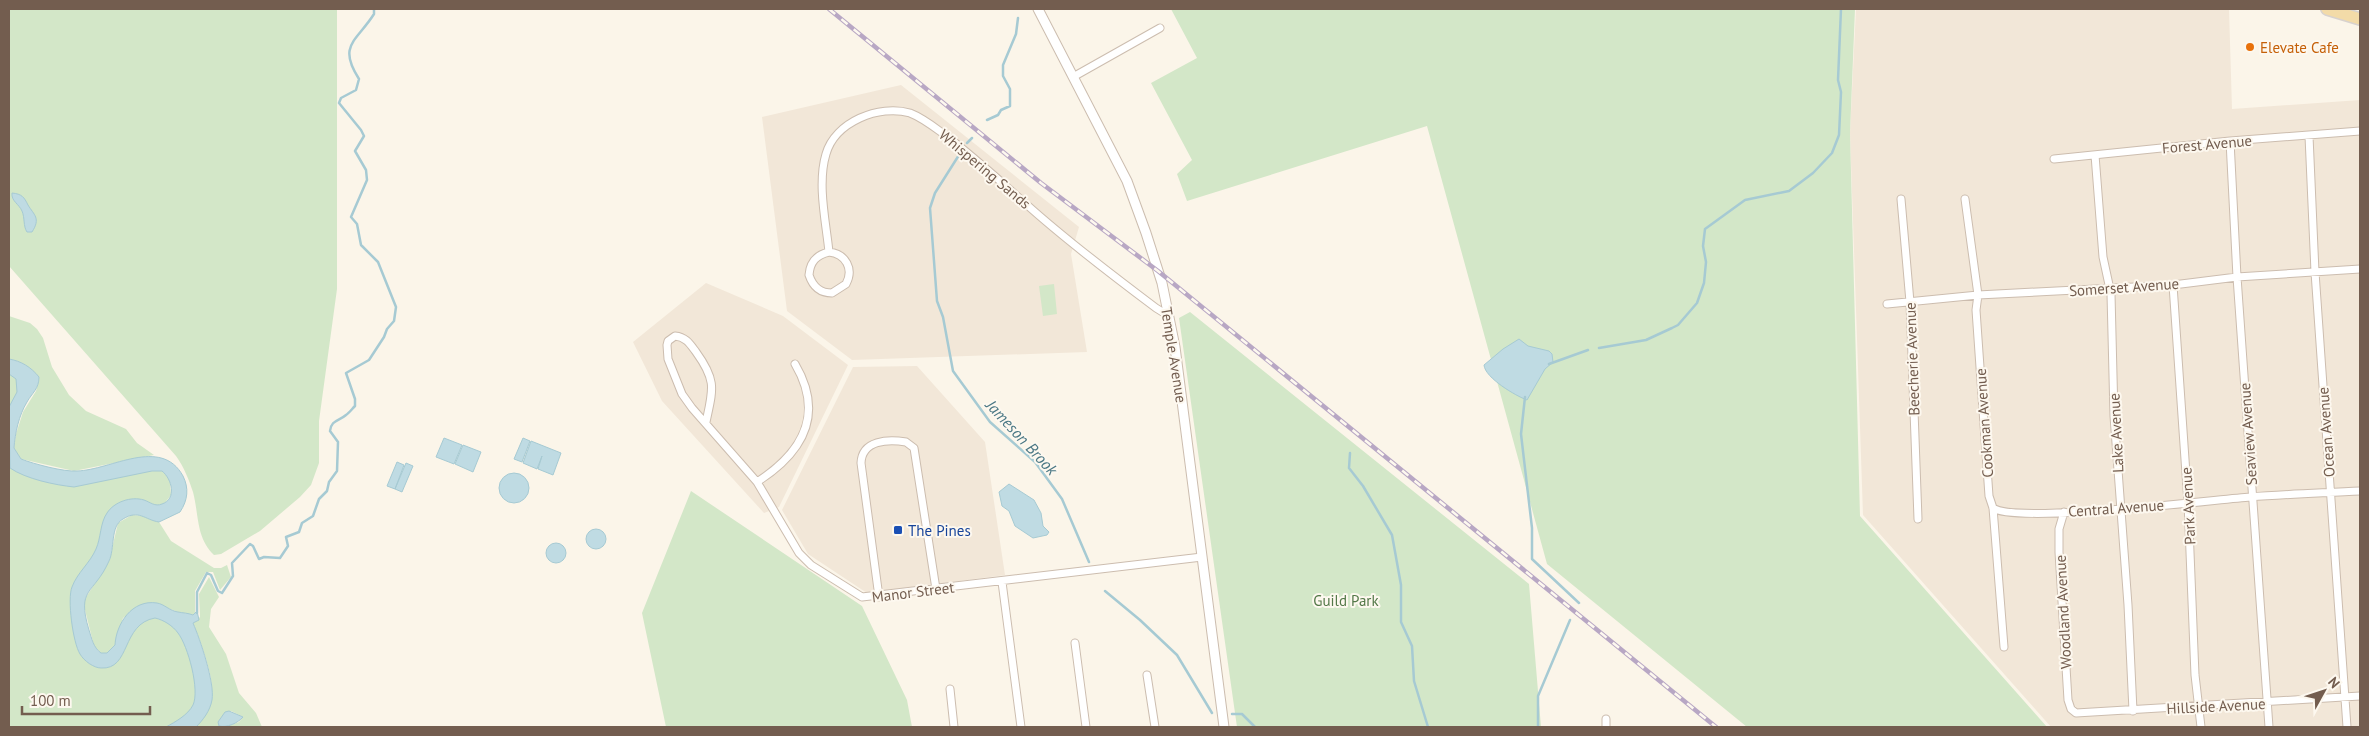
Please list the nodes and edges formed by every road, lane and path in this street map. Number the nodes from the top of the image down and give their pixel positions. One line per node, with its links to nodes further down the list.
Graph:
1 (1038, 9): 5 (street, Temple Avenue)
2 (2327, 9): 3 (main road)
3 (2360, 18)
4 (1160, 28): 5 (street)
5 (1073, 77): 22 (street, Temple Avenue)
6 (2360, 131): 7 (street, Forest Avenue)
7 (2309, 136): 8 (street, Forest Avenue); 15 (street, Ocean Avenue)
8 (2230, 141): 9 (street, Forest Avenue); 16 (street, Seaview Avenue)
9 (2095, 155): 10 (street, Forest Avenue); 18 (street, Lake Avenue)
10 (2054, 159)
11 (1901, 199): 20 (street, Beecherie Avenue)
12 (1965, 199): 19 (street, Cookman Avenue)
13 (829, 252): 13 (street); 22 (street, Whispering Sands)
14 (2360, 269): 15 (street, Somerset Avenue)
15 (2315, 272): 16 (street, Somerset Avenue); 27 (street, Ocean Avenue)
16 (2237, 277): 17 (street, Somerset Avenue); 28 (street, Seaview Avenue)
17 (2172, 284): 18 (street, Somerset Avenue); 29 (street, Park Avenue)
18 (2110, 288): 19 (street, Somerset Avenue); 31 (street, Lake Avenue)
19 (1978, 295): 20 (street, Somerset Avenue); 30 (street, Cookman Avenue)
20 (1910, 302): 21 (street, Somerset Avenue); 33 (street, Beecherie Avenue)
21 (1887, 304)
22 (1169, 316): 34 (street, Temple Avenue)
23 (795, 364): 25 (street)
24 (706, 422): 24 (street, Manor Street); 25 (street, Manor Street)
25 (757, 482): 37 (street, Manor Street)
26 (2360, 491): 27 (street, Central Avenue)
27 (2330, 492): 28 (street, Central Avenue); 43 (street, Ocean Avenue)
28 (2252, 497): 29 (street, Central Avenue); 44 (street, Seaview Avenue)
29 (2188, 503): 31 (street, Central Avenue); 45 (street, Park Avenue)
30 (1993, 508): 32 (street, Central Avenue); 39 (street, Cookman Avenue)
31 (2121, 509): 32 (street, Central Avenue); 47 (street, Lake Avenue)
32 (2064, 512): 46 (street, Woodland Avenue)
33 (1918, 519)
34 (1202, 557): 35 (street, Manor Street); 53 (street, Temple Avenue)
35 (1002, 582): 36 (street, Manor Street); 50 (street)
36 (936, 589): 37 (street, Manor Street); 37 (street)
37 (879, 597)
38 (1075, 643): 51 (street)
39 (2004, 647)
40 (1147, 675): 52 (street)
41 (950, 689): 49 (street)
42 (2360, 696): 43 (street, Hillside Avenue)
43 (2345, 697): 44 (street, Hillside Avenue); 57 (street, Ocean Avenue)
44 (2267, 703): 45 (street, Hillside Avenue); 56 (street, Seaview Avenue)
45 (2199, 706): 47 (street, Hillside Avenue); 55 (street, Park Avenue)
46 (2073, 711): 47 (street, Hillside Avenue)
47 (2133, 711)
48 (1606, 719): 54 (street)
49 (954, 727)
50 (1021, 727)
51 (1086, 727)
52 (1155, 727)
53 (1224, 727)
54 (1606, 727)
55 (2201, 727)
56 (2269, 727)
57 (2347, 727)

